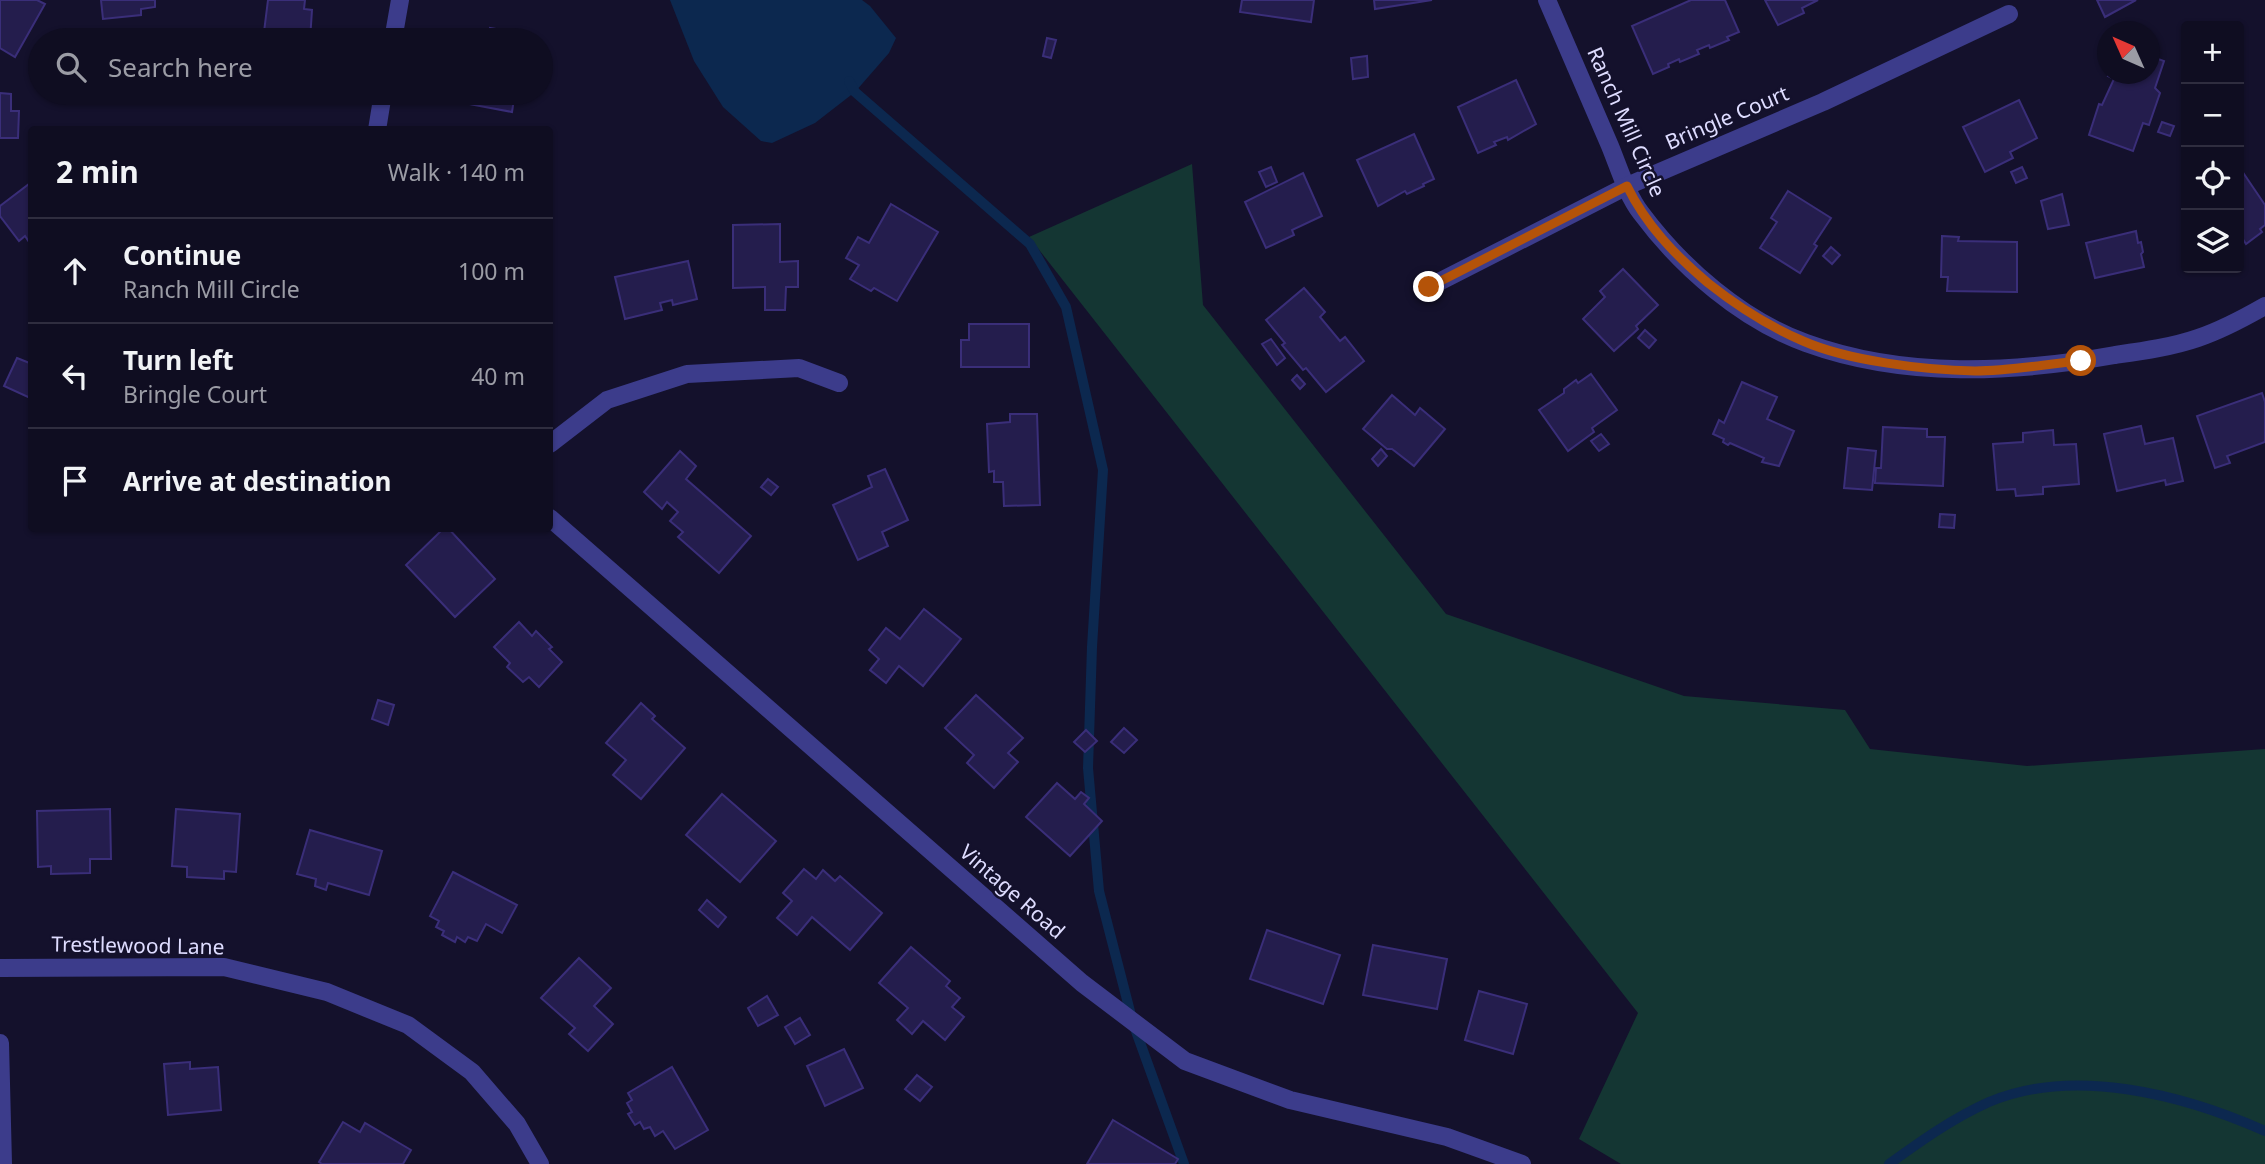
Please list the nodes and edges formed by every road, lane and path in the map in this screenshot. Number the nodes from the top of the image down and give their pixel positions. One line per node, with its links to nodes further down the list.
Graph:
1 (400, 0): 4 (street)
2 (1547, 0): 7 (street, Ranch Mill Circle)
3 (2009, 14): 7 (street, Bringle Court)
4 (395, 28)
5 (381, 105): 6 (street)
6 (378, 126)
7 (1627, 186): 8 (street, Bringle Court); 9 (street, Ranch Mill Circle)
8 (1429, 287)
9 (2265, 306)
10 (839, 383): 11 (street)
11 (553, 442)
12 (553, 521): 17 (street, Vintage Road)
13 (0, 968): 16 (street, Trestlewood Lane)
14 (0, 1043): 15 (street)
15 (3, 1164)
16 (540, 1164)
17 (1522, 1164)

